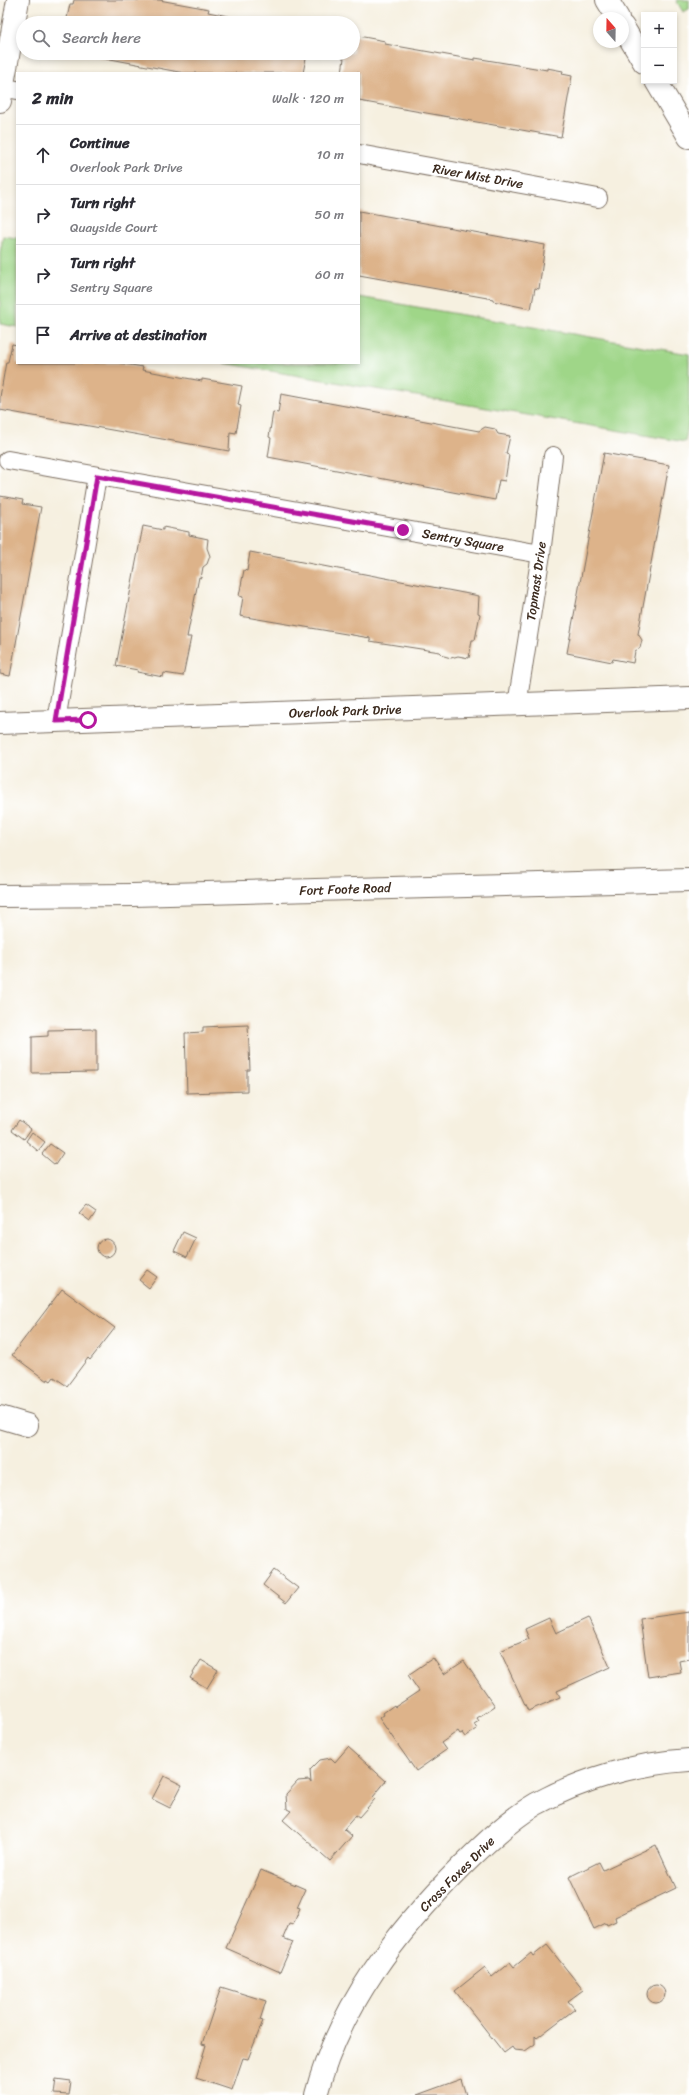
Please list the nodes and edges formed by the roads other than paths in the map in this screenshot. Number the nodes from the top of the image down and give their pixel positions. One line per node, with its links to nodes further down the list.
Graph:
1 (18, 0): 7 (street)
2 (607, 0): 3 (street)
3 (614, 12)
4 (629, 37): 5 (street)
5 (641, 57)
6 (658, 84): 8 (street)
7 (5, 92)
8 (689, 137)
9 (360, 154): 10 (lane, River Mist Drive)
10 (598, 198)
11 (553, 456): 14 (lane, Topmast Drive)
12 (8, 460): 13 (lane, Sentry Square)
13 (97, 476): 14 (lane, Sentry Square); 17 (lane)
14 (541, 554): 16 (lane, Topmast Drive)
15 (689, 698): 16 (street, Overlook Park Drive)
16 (518, 705): 17 (street, Overlook Park Drive)
17 (56, 721): 18 (street, Overlook Park Drive)
18 (0, 723)
19 (689, 880): 20 (street, Fort Foote Road)
20 (0, 896)
21 (0, 1417): 22 (street)
22 (27, 1425)
23 (689, 1760): 24 (street, Cross Foxes Drive)
24 (316, 2095)

